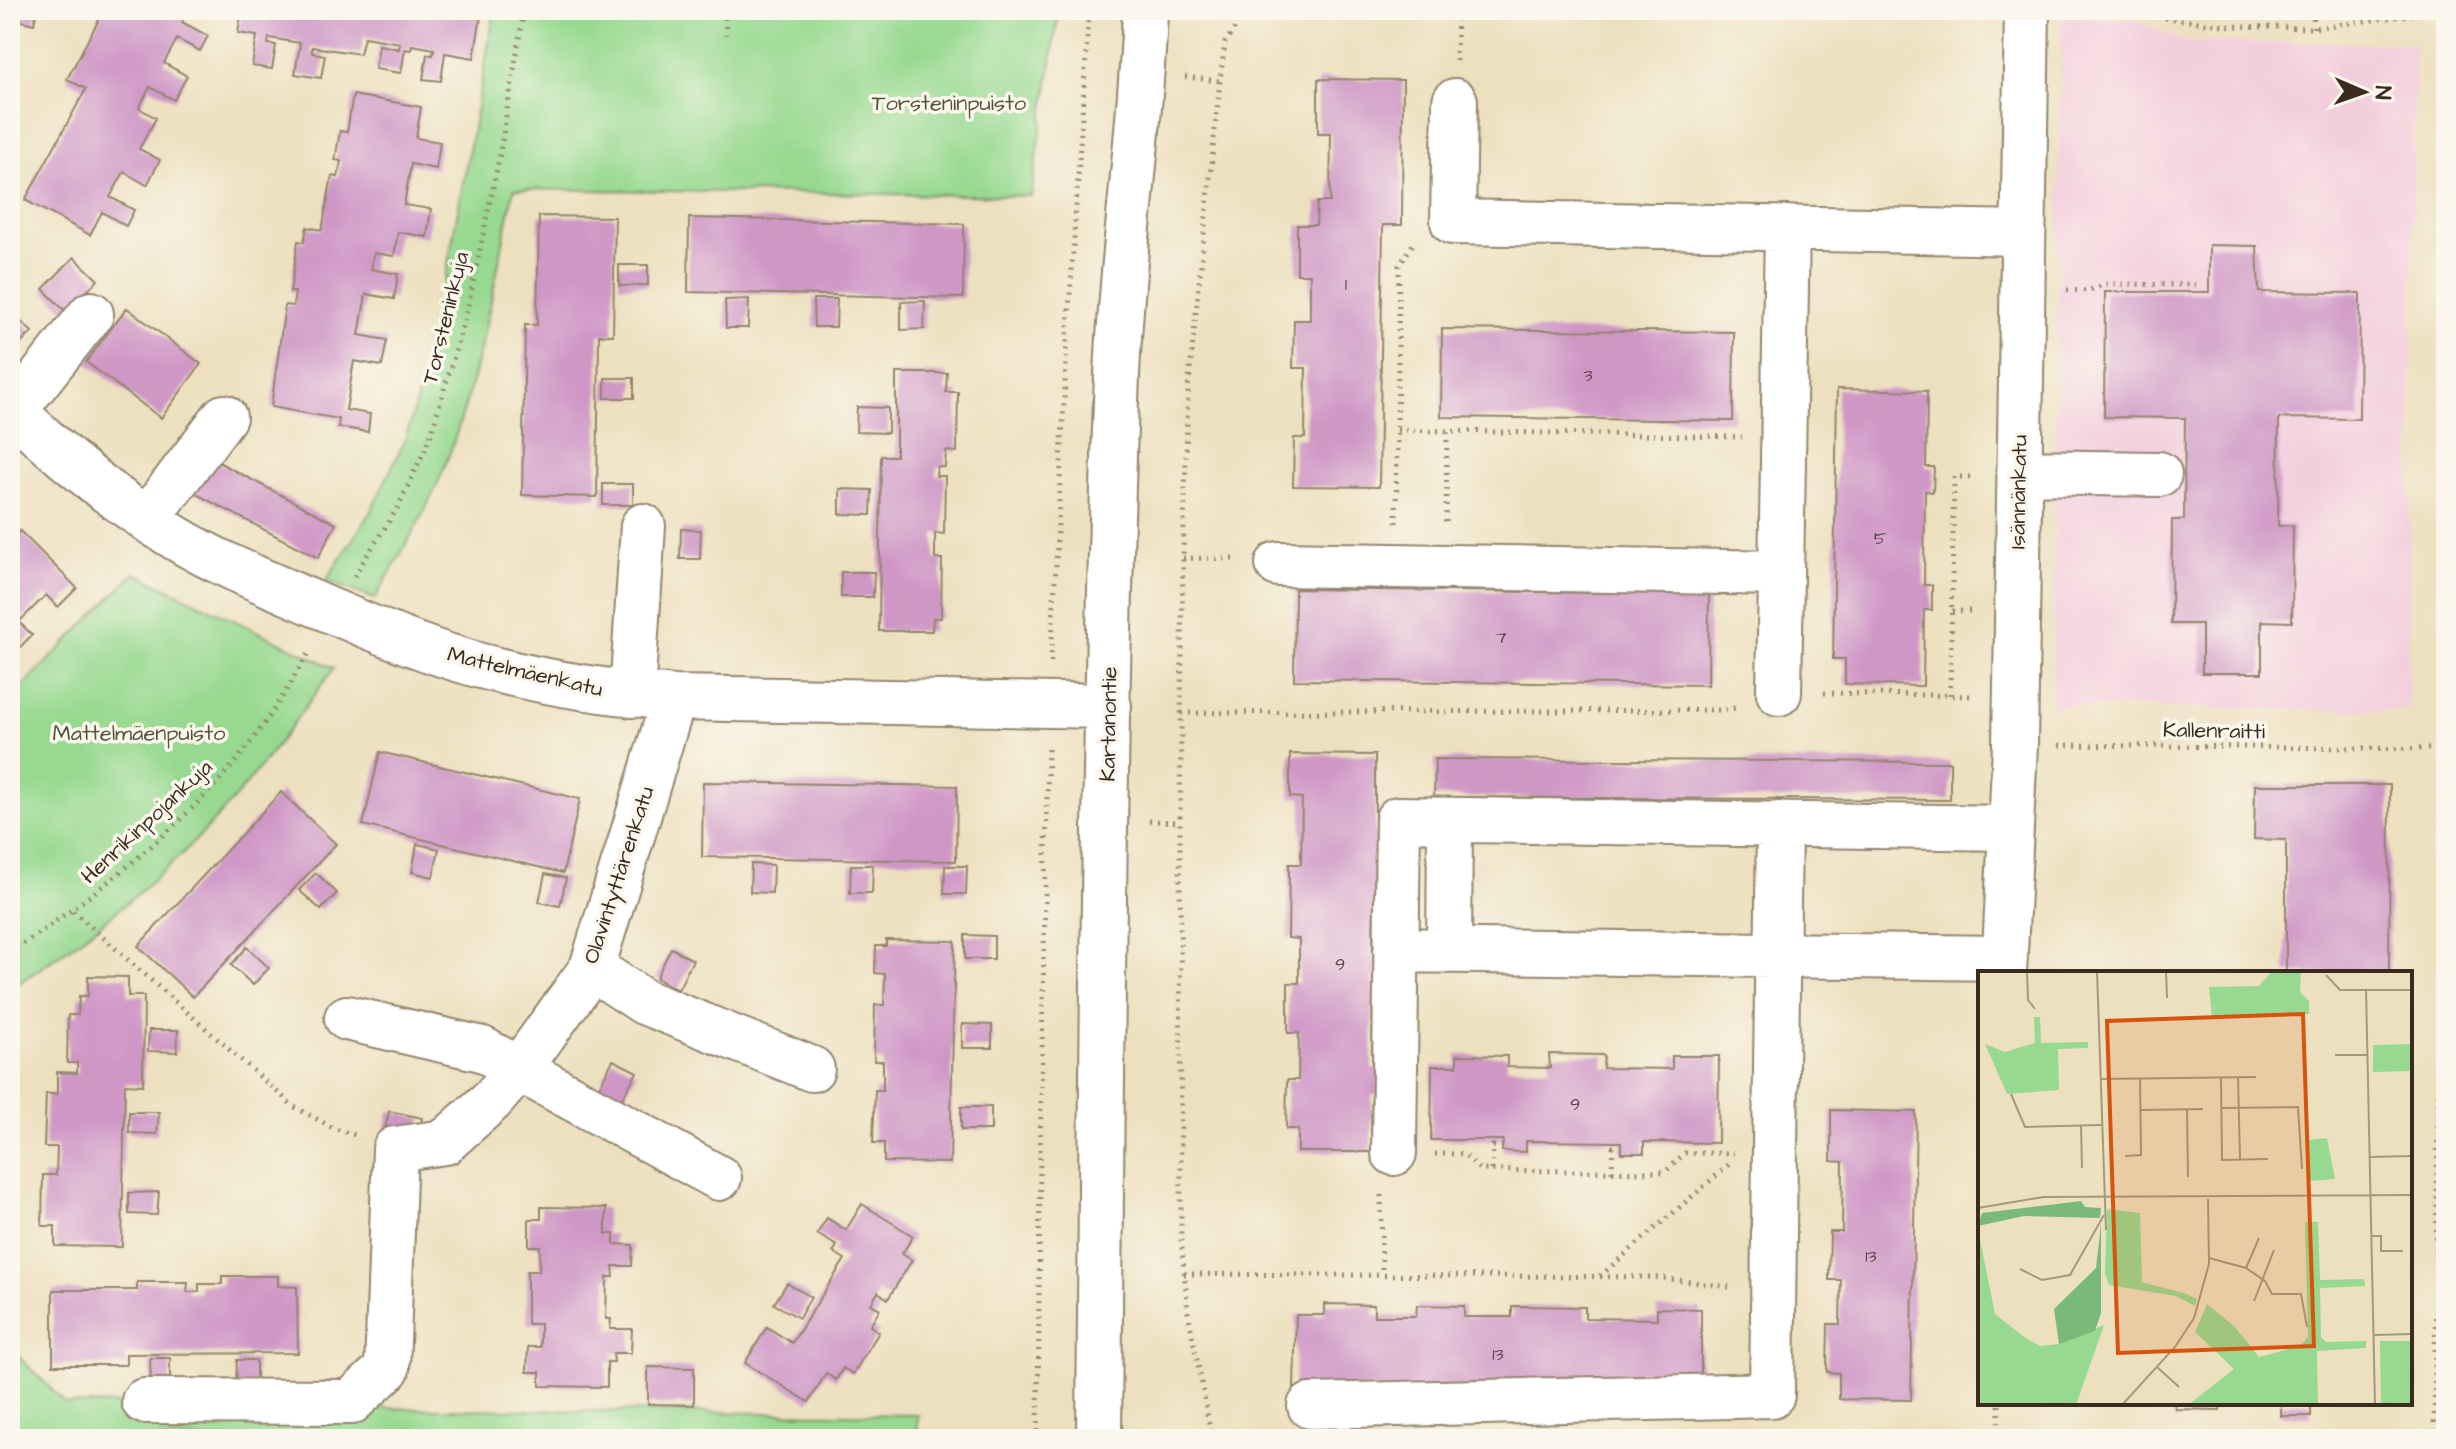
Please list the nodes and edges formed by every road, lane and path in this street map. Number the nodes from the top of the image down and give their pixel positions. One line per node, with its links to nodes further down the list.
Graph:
1 (524, 10): 34 (path, Torsteninkuja)
2 (725, 10): 10 (path)
3 (1145, 10): 41 (street, Kartanontie)
4 (1247, 10): 28 (path)
5 (2027, 10): 14 (street, Isännänkatu)
6 (2064, 10): 9 (path)
7 (2313, 10): 9 (path)
8 (2446, 10): 9 (path)
9 (2314, 28)
10 (726, 35)
11 (1455, 101): 12 (street)
12 (1435, 222): 13 (street); 20 (path)
13 (1787, 228): 14 (street); 22 (street)
14 (2023, 233): 16 (street, Isännänkatu)
15 (2197, 285): 16 (path)
16 (2022, 289): 25 (street, Isännänkatu)
17 (91, 314): 18 (street)
18 (12, 409): 26 (street, Mattelmäenkatu)
19 (224, 417): 26 (street)
20 (1397, 430): 21 (path); 30 (path)
21 (1447, 431): 22 (path); 31 (path)
22 (1783, 438): 33 (street)
23 (2446, 472): 32 (path)
24 (2159, 474): 25 (street)
25 (2002, 475): 35 (path); 43 (street, Isännänkatu)
26 (148, 518): 34 (street, Mattelmäenkatu)
27 (643, 526): 39 (street, Olavintyttärenkatu)
28 (1183, 558): 29 (path); 42 (path)
29 (1278, 564): 30 (street)
30 (1395, 566): 31 (street)
31 (1445, 567): 33 (street)
32 (2446, 568): 44 (path)
33 (1781, 573): 37 (street)
34 (332, 611): 39 (street, Mattelmäenkatu); 48 (path, Henrikinpojankuja)
35 (1952, 611): 36 (path); 38 (path)
36 (1983, 611)
37 (1779, 693): 38 (path); 42 (path)
38 (1950, 695): 40 (path)
39 (653, 696): 41 (street, Mattelmäenkatu); 54 (street, Olavintyttärenkatu)
40 (1983, 696)
41 (1109, 706): 72 (street, Kartanontie)
42 (1181, 713): 65 (path)
43 (2015, 745): 44 (path, Kallenraitti); 47 (street, Isännänkatu)
44 (2445, 749): 75 (path)
45 (1450, 820): 46 (street); 49 (street); 50 (street)
46 (1779, 824): 47 (street); 52 (street)
47 (2010, 828): 53 (street, Isännänkatu)
48 (73, 911): 51 (path, Henrikinpojankuja); 60 (path)
49 (1396, 950): 50 (street); 61 (street)
50 (1449, 951): 52 (street)
51 (10, 953)
52 (1778, 955): 53 (street); 68 (street)
53 (2005, 966)
54 (592, 968): 56 (street, Olavintyttärenkatu); 57 (street)
55 (347, 1018): 56 (street)
56 (519, 1069): 60 (street, Olavintyttärenkatu); 64 (street)
57 (812, 1069)
58 (1503, 1146): 62 (path)
59 (1621, 1148): 63 (path)
60 (395, 1149): 69 (street)
61 (1394, 1153): 62 (path); 66 (path)
62 (1492, 1170): 63 (path)
63 (1612, 1172): 67 (path)
64 (719, 1178)
65 (1184, 1274): 66 (path); 73 (path)
66 (1382, 1274): 67 (path)
67 (1600, 1277): 68 (path)
68 (1774, 1291): 71 (street)
69 (144, 1401)
70 (1999, 1405): 74 (path)
71 (1310, 1406)
72 (1099, 1439)
73 (1212, 1439)
74 (1999, 1439)
75 (2434, 1439)

